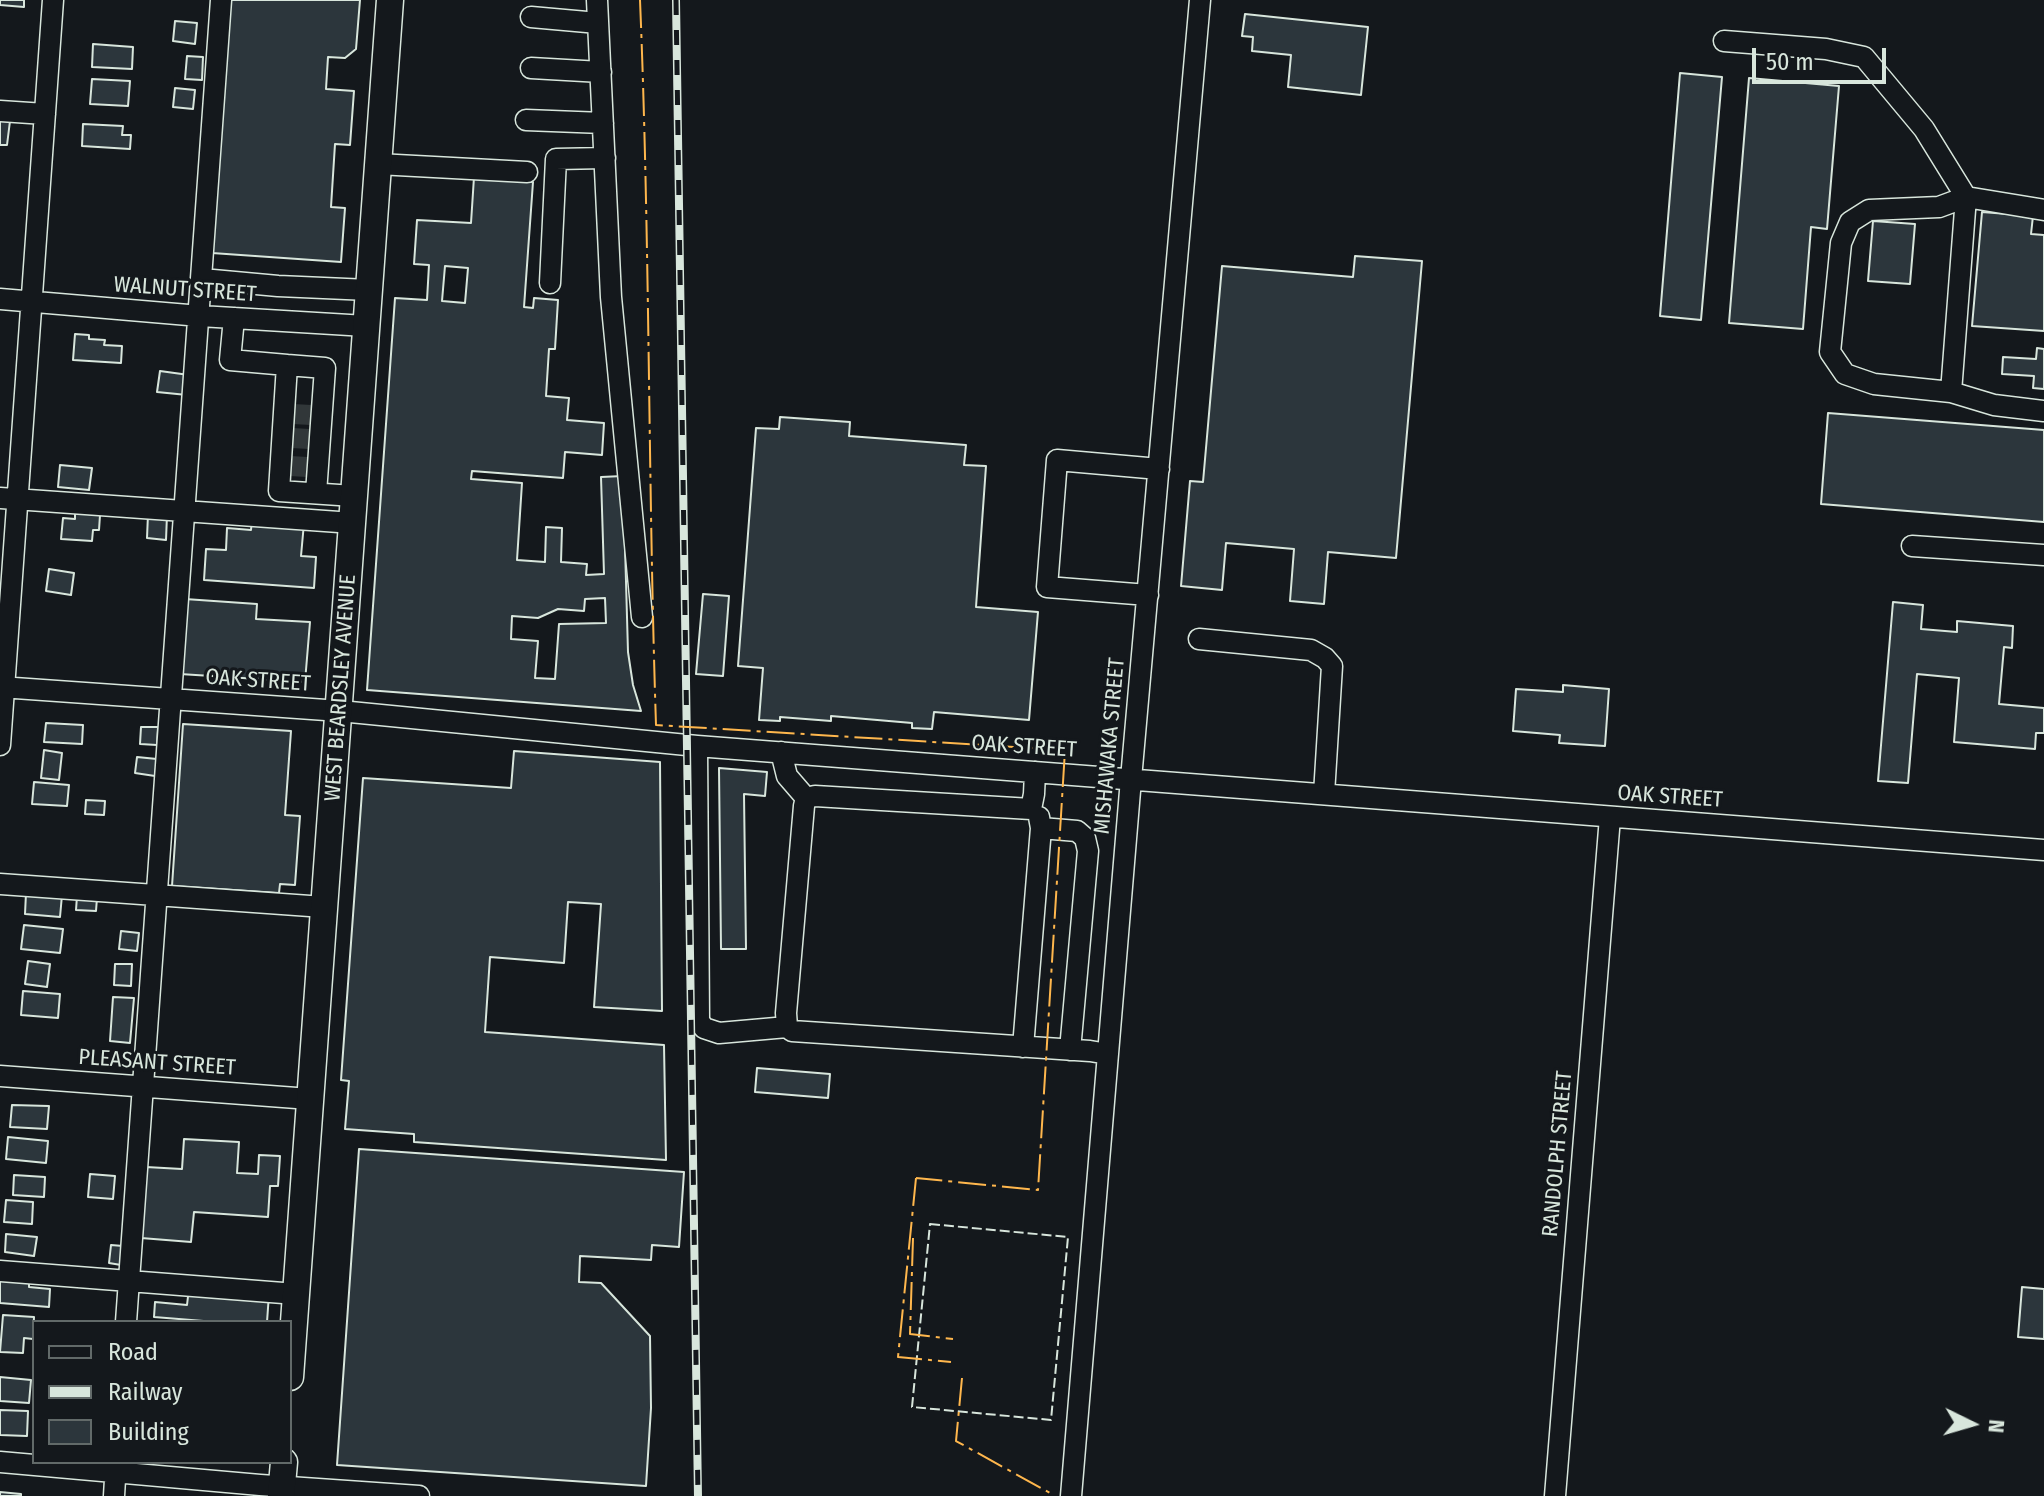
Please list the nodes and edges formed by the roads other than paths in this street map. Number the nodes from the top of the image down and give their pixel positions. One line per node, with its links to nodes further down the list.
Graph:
1 (53, 0): 12 (street)
2 (221, 0): 20 (street)
3 (390, 0): 16 (main road, WEST BEARDSLEY AVENUE)
4 (597, 0): 7 (street)
5 (1200, 0): 34 (street, MISHAWAKA STREET)
6 (531, 17): 7 (street)
7 (598, 23): 10 (street)
8 (1724, 41): 18 (street)
9 (531, 68): 10 (street)
10 (601, 72): 14 (street)
11 (0, 111): 12 (street)
12 (45, 114): 24 (street)
13 (526, 120): 14 (street)
14 (603, 123): 15 (street)
15 (605, 158): 21 (street); 43 (street)
16 (378, 164): 17 (street); 22 (main road, WEST BEARDSLEY AVENUE)
17 (527, 172)
18 (1966, 197): 19 (street); 29 (street); 29 (street)
19 (2044, 210)
20 (202, 279): 22 (street); 25 (street)
21 (550, 283)
22 (369, 290): 27 (main road, WEST BEARDSLEY AVENUE)
23 (0, 299): 24 (street, WALNUT STREET)
24 (32, 302): 25 (street, WALNUT STREET); 37 (street)
25 (200, 316): 26 (street, WALNUT STREET); 38 (street)
26 (234, 318): 27 (street, WALNUT STREET); 28 (street)
27 (366, 326): 36 (main road, WEST BEARDSLEY AVENUE)
28 (287, 365): 31 (street); 31 (street)
29 (1951, 392): 30 (street)
30 (2044, 411)
31 (302, 415): 32 (street); 32 (street)
32 (301, 439): 33 (street); 33 (street)
33 (299, 466): 35 (street); 35 (street)
34 (1159, 469): 42 (street, MISHAWAKA STREET); 42 (street)
35 (316, 493): 36 (street)
36 (354, 496): 39 (main road, WEST BEARDSLEY AVENUE)
37 (9, 498): 38 (street); 45 (street)
38 (186, 512): 39 (street); 46 (street)
39 (353, 523): 47 (main road, WEST BEARDSLEY AVENUE)
40 (1912, 546): 41 (street)
41 (2044, 555)
42 (1148, 595): 52 (street, MISHAWAKA STREET)
43 (642, 617)
44 (1199, 639): 53 (street)
45 (2, 688): 46 (street, OAK STREET); 48 (street)
46 (172, 698): 47 (street, OAK STREET); 60 (street)
47 (340, 711): 49 (street, OAK STREET); 61 (main road, WEST BEARDSLEY AVENUE)
48 (0, 745)
49 (697, 746): 50 (street, OAK STREET); 62 (street)
50 (781, 752): 51 (street, OAK STREET); 54 (street)
51 (1035, 772): 52 (street, OAK STREET); 55 (street)
52 (1131, 779): 53 (street, OAK STREET); 65 (street, MISHAWAKA STREET)
53 (1324, 794): 56 (street, OAK STREET)
54 (806, 798): 55 (street); 62 (street)
55 (1031, 809): 57 (street)
56 (1610, 817): 58 (street, OAK STREET); 82 (street, RANDOLPH STREET)
57 (1041, 828): 63 (street); 64 (street)
58 (2044, 850)
59 (0, 884): 60 (street)
60 (158, 895): 61 (street); 67 (street)
61 (324, 907): 68 (main road, WEST BEARDSLEY AVENUE)
62 (787, 1027): 63 (street)
63 (1023, 1047): 64 (street)
64 (1070, 1050): 65 (street)
65 (1108, 1054): 81 (street, MISHAWAKA STREET)
66 (0, 1076): 67 (street, PLEASANT STREET)
67 (144, 1086): 68 (street, PLEASANT STREET); 70 (street)
68 (310, 1099): 71 (main road, WEST BEARDSLEY AVENUE)
69 (0, 1271): 70 (street)
70 (129, 1281): 71 (street); 72 (street)
71 (296, 1294): 73 (main road, WEST BEARDSLEY AVENUE)
72 (126, 1320)
73 (292, 1349)
74 (0, 1462): 75 (street)
75 (32, 1463)
76 (46, 1464): 77 (street)
77 (115, 1467): 78 (street); 79 (street)
78 (282, 1481): 80 (street)
79 (114, 1496)
80 (419, 1496)
81 (1071, 1496)
82 (1555, 1496)

